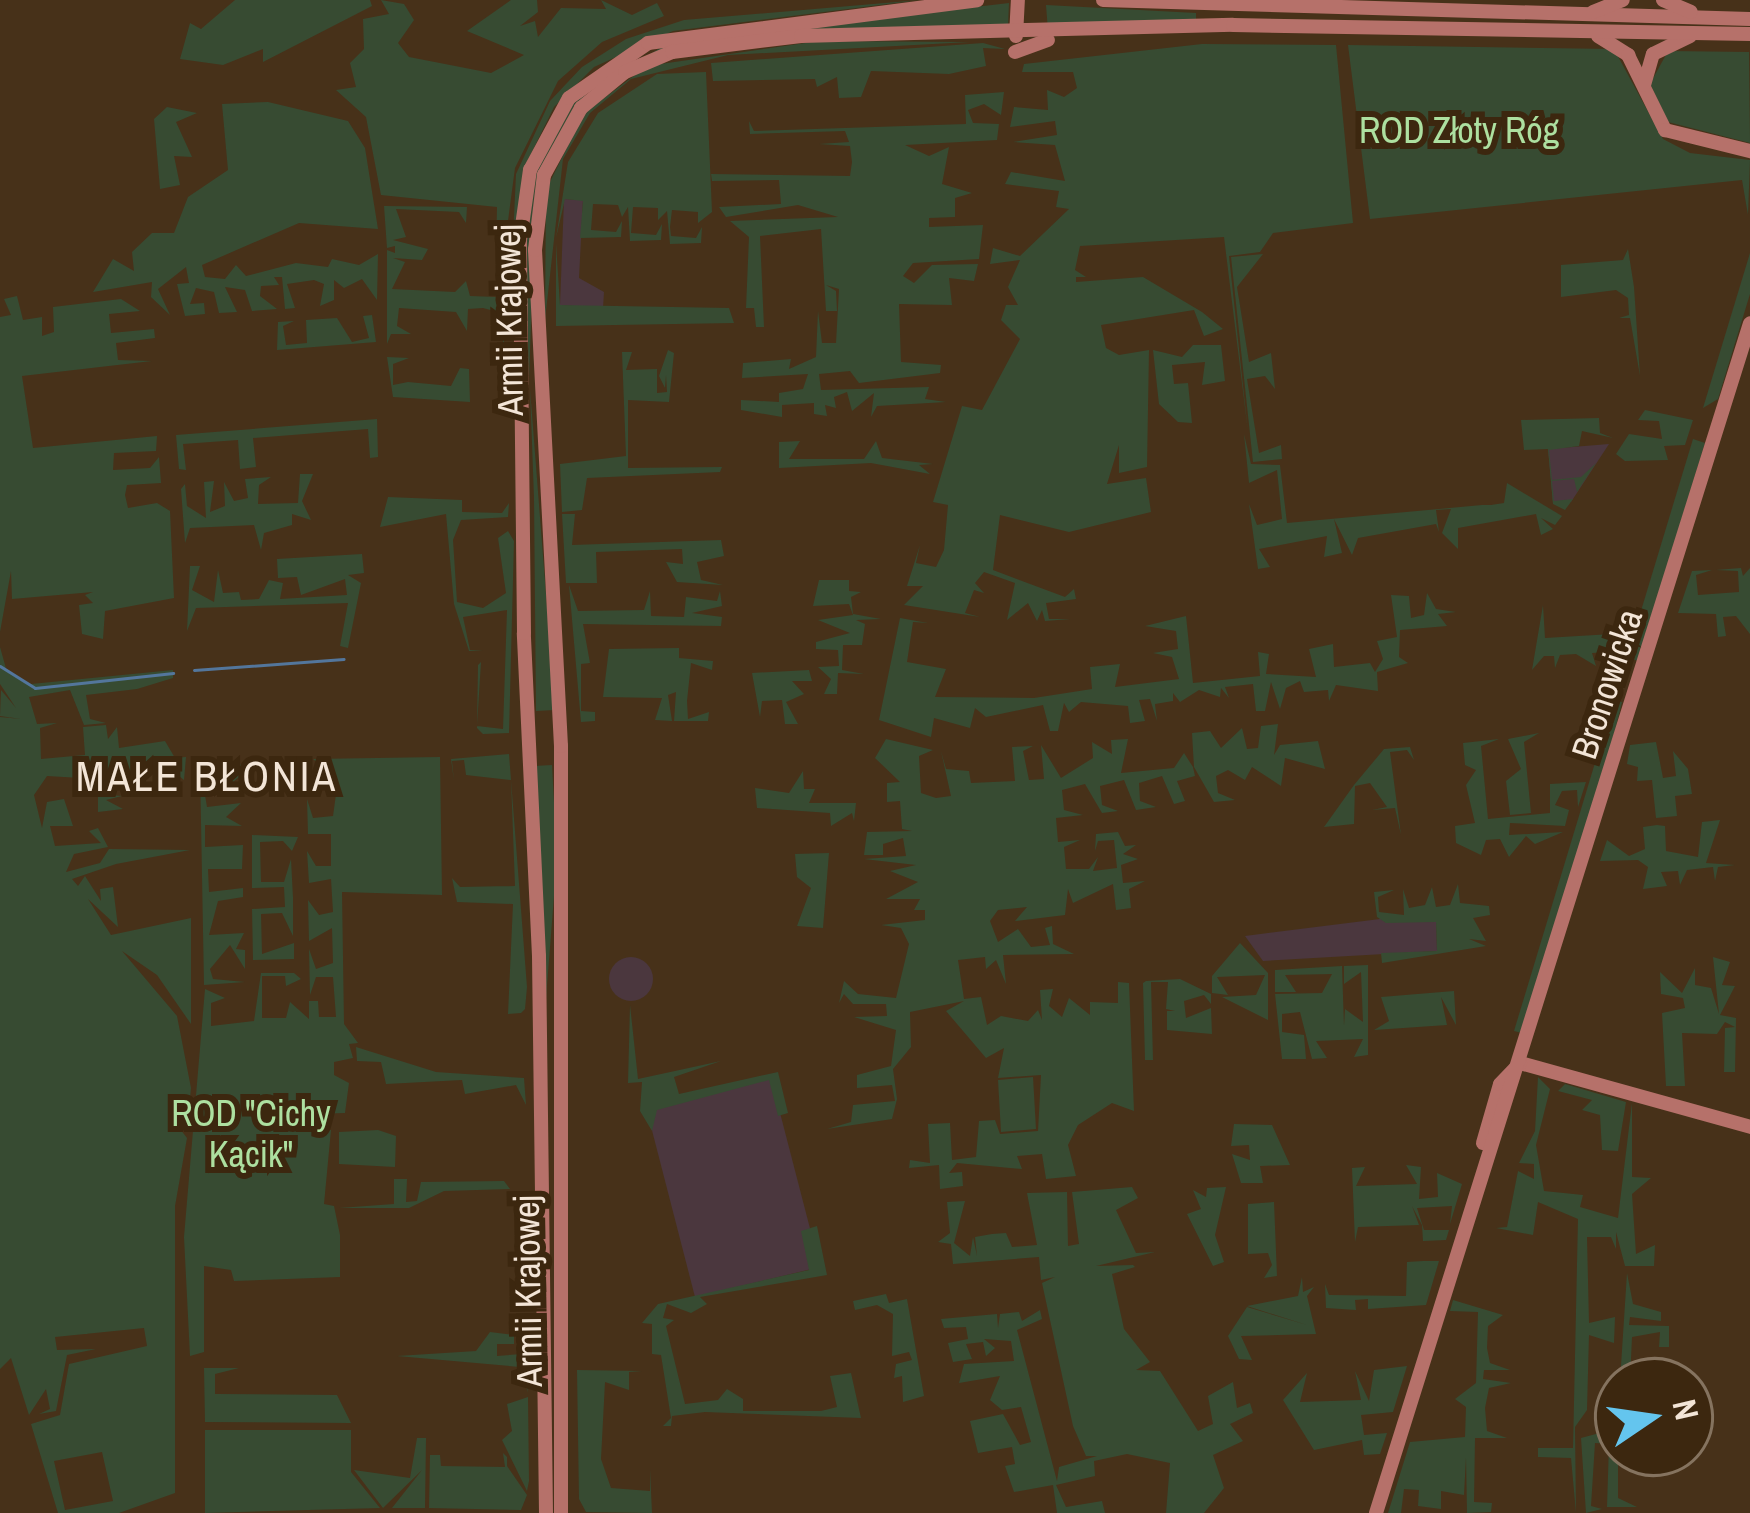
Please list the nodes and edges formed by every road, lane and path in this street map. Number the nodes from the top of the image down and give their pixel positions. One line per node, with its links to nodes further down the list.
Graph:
1 (977, 0): 18 (main road, Armii Krajowej)
2 (1018, 0): 12 (main road)
3 (1103, 0): 6 (main road)
4 (1623, 0): 6 (main road)
5 (1663, 0): 7 (main road)
6 (1583, 16): 7 (main road)
7 (1710, 18): 8 (main road)
8 (1750, 19)
9 (1590, 31): 10 (main road, Armii Krajowej); 12 (main road, Armii Krajowej); 13 (main road)
10 (1699, 33): 11 (main road, Armii Krajowej); 13 (main road)
11 (1750, 34)
12 (1016, 44): 19 (main road, Armii Krajowej)
13 (1644, 96): 14 (main road)
14 (1750, 151)
15 (1750, 323): 16 (main road, Bronowicka)
16 (1520, 1063): 17 (main road); 20 (main road, Bronowicka)
17 (1750, 1127)
18 (546, 1513)
19 (561, 1513)
20 (1376, 1513)

